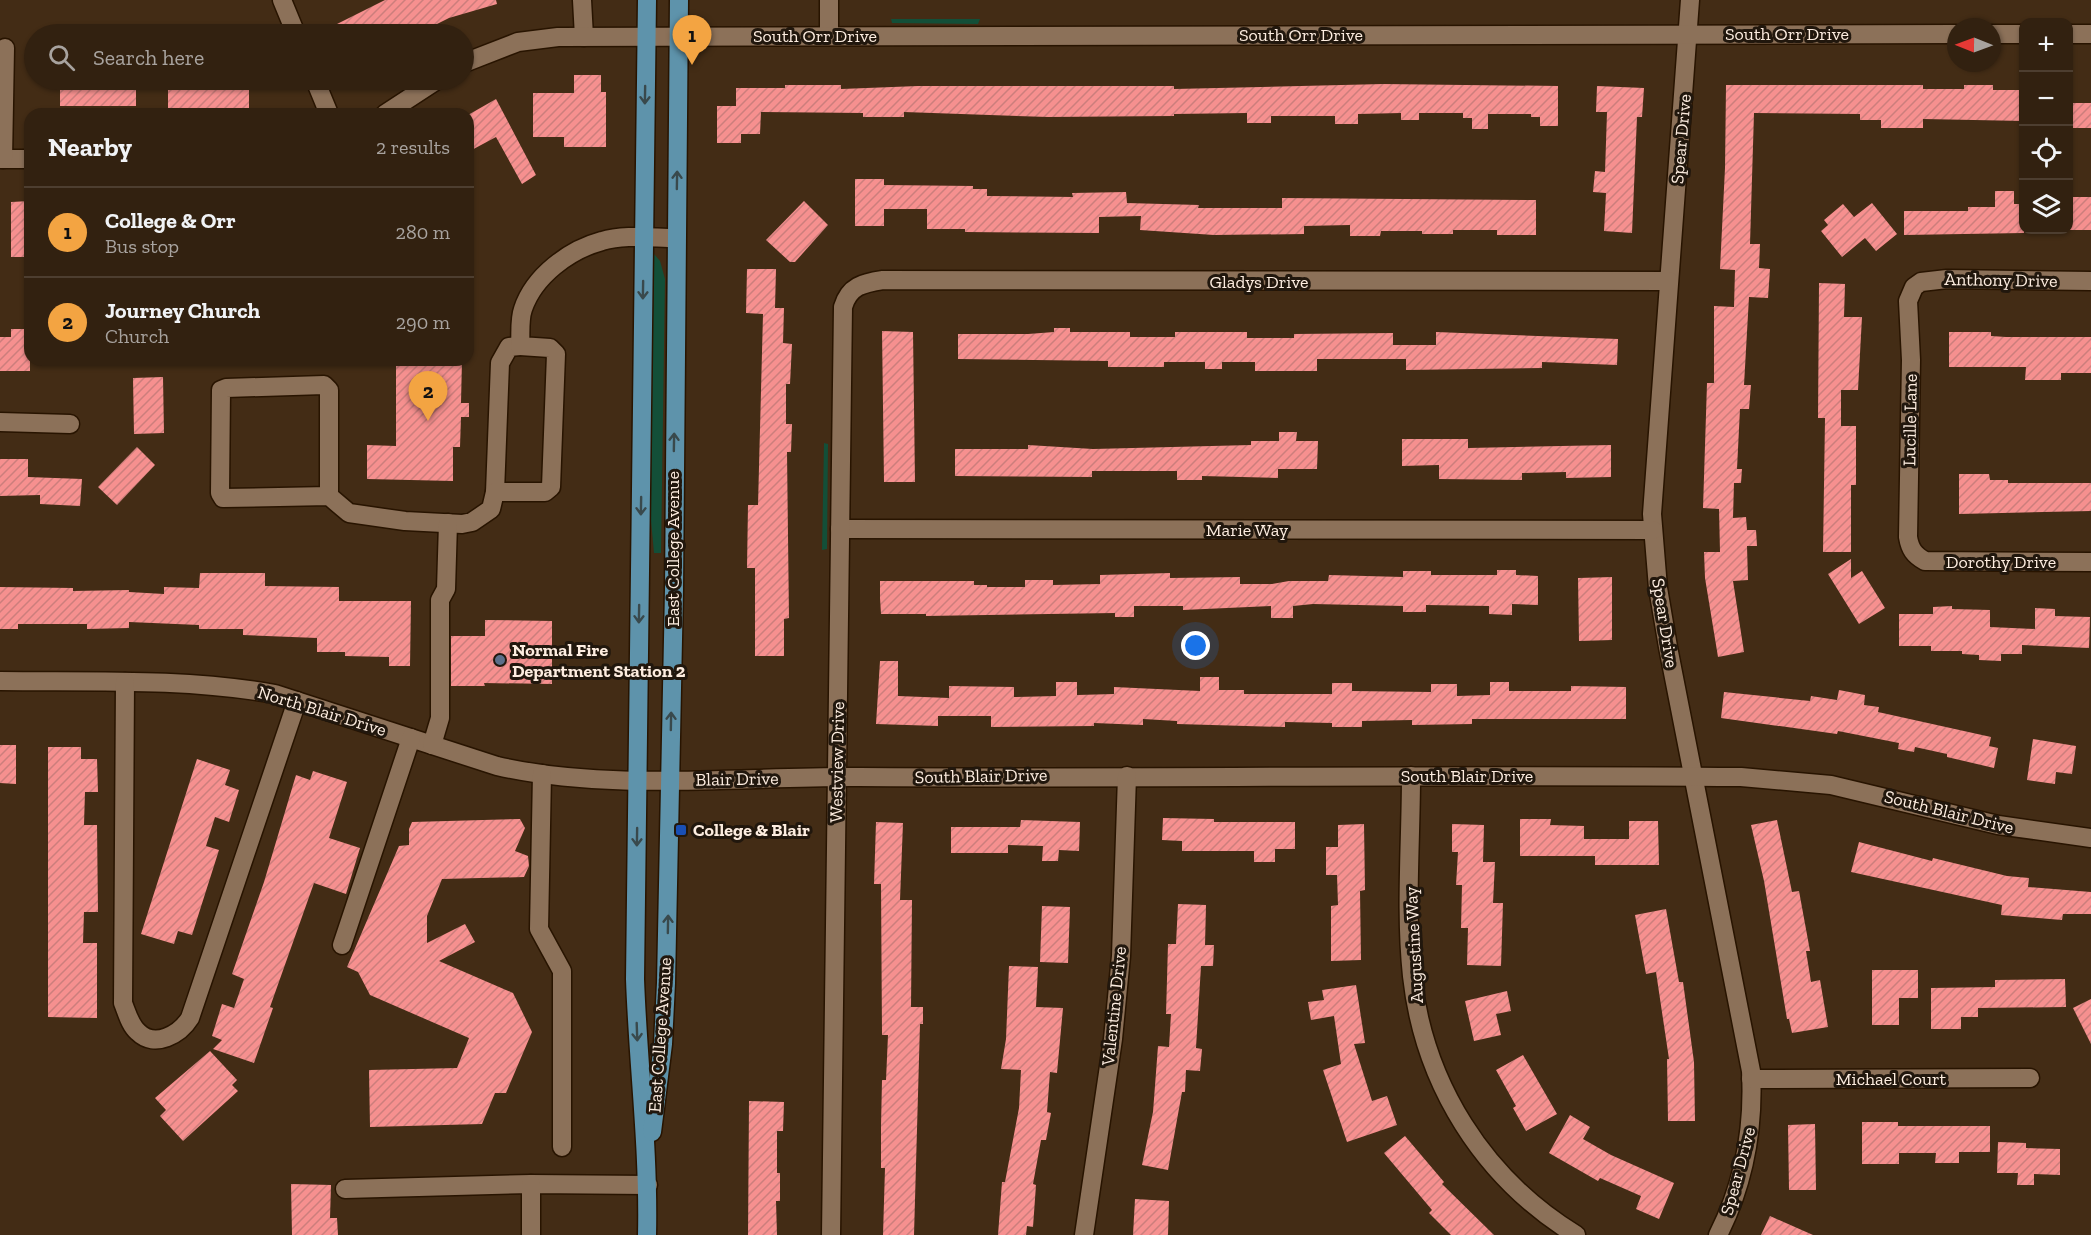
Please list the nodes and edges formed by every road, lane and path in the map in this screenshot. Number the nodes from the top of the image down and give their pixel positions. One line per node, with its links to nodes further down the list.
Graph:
1 (282, 0): 7 (street)
2 (582, 0): 17 (street)
3 (647, 0): 14 (main road, East College Avenue)
4 (679, 0): 15 (main road, East College Avenue)
5 (829, 0): 16 (street)
6 (1690, 0): 9 (street, Spear Drive)
7 (292, 24)
8 (2091, 33): 13 (street)
9 (1688, 34): 10 (street, South Orr Drive); 16 (street, South Orr Drive); 28 (street, Spear Drive)
10 (1947, 34)
11 (2001, 34): 12 (street)
12 (2019, 34)
13 (2073, 34)
14 (646, 36): 15 (street, South Orr Drive); 17 (street, South Orr Drive); 26 (main road, East College Avenue, one-way to 26)
15 (679, 36): 16 (street, South Orr Drive); 27 (main road, East College Avenue, one-way to 15)
16 (829, 36)
17 (584, 37): 19 (street, South Orr Drive)
18 (4, 48): 24 (street)
19 (474, 59)
20 (319, 90): 22 (street)
21 (422, 90): 23 (street)
22 (327, 108)
23 (394, 108)
24 (1, 159): 25 (street)
25 (24, 159)
26 (644, 238): 27 (street); 32 (street); 52 (main road, East College Avenue, one-way to 52)
27 (676, 238): 53 (main road, East College Avenue, one-way to 27)
28 (1668, 281): 31 (street, Gladys Drive); 39 (street, Spear Drive)
29 (2091, 281): 30 (street, Anthony Drive)
30 (1914, 287): 40 (street, Lucille Lane)
31 (851, 291): 38 (street, Westview Drive)
32 (520, 346): 35 (street); 35 (street)
33 (0, 422): 34 (street)
34 (70, 424)
35 (495, 492): 37 (street)
36 (329, 496): 36 (street); 37 (street)
37 (448, 523): 46 (street)
38 (840, 529): 39 (street, Marie Way); 48 (street, Westview Drive)
39 (1653, 530): 51 (street, Spear Drive)
40 (1914, 553): 41 (street, Dorothy Drive)
41 (2091, 562)
42 (0, 681): 43 (street, North Blair Drive)
43 (125, 682): 44 (street, North Blair Drive); 44 (street)
44 (297, 701): 45 (street, North Blair Drive)
45 (411, 738): 46 (street, North Blair Drive); 55 (street)
46 (432, 745): 47 (street, North Blair Drive)
47 (542, 774): 52 (street, North Blair Drive); 58 (street)
48 (837, 776): 49 (street, South Blair Drive); 53 (street, Blair Drive); 64 (street, Westview Drive)
49 (1127, 776): 50 (street, South Blair Drive); 65 (street, Valentine Drive)
50 (1411, 776): 51 (street, South Blair Drive); 66 (street, Augustine Way)
51 (1694, 776): 54 (street, South Blair Drive); 57 (street, Spear Drive)
52 (638, 778): 53 (street, Blair Drive); 59 (main road, East College Avenue, one-way to 59)
53 (670, 779): 59 (main road, East College Avenue, one-way to 53)
54 (2091, 838)
55 (342, 945)
56 (2030, 1078): 57 (street, Michael Court)
57 (1751, 1079): 67 (street, Spear Drive)
58 (562, 1147)
59 (648, 1177): 60 (street); 63 (main road, East College Avenue)
60 (531, 1184): 61 (street); 62 (street)
61 (345, 1189)
62 (531, 1235)
63 (647, 1235)
64 (831, 1235)
65 (1084, 1235)
66 (1576, 1235)
67 (1718, 1235)

